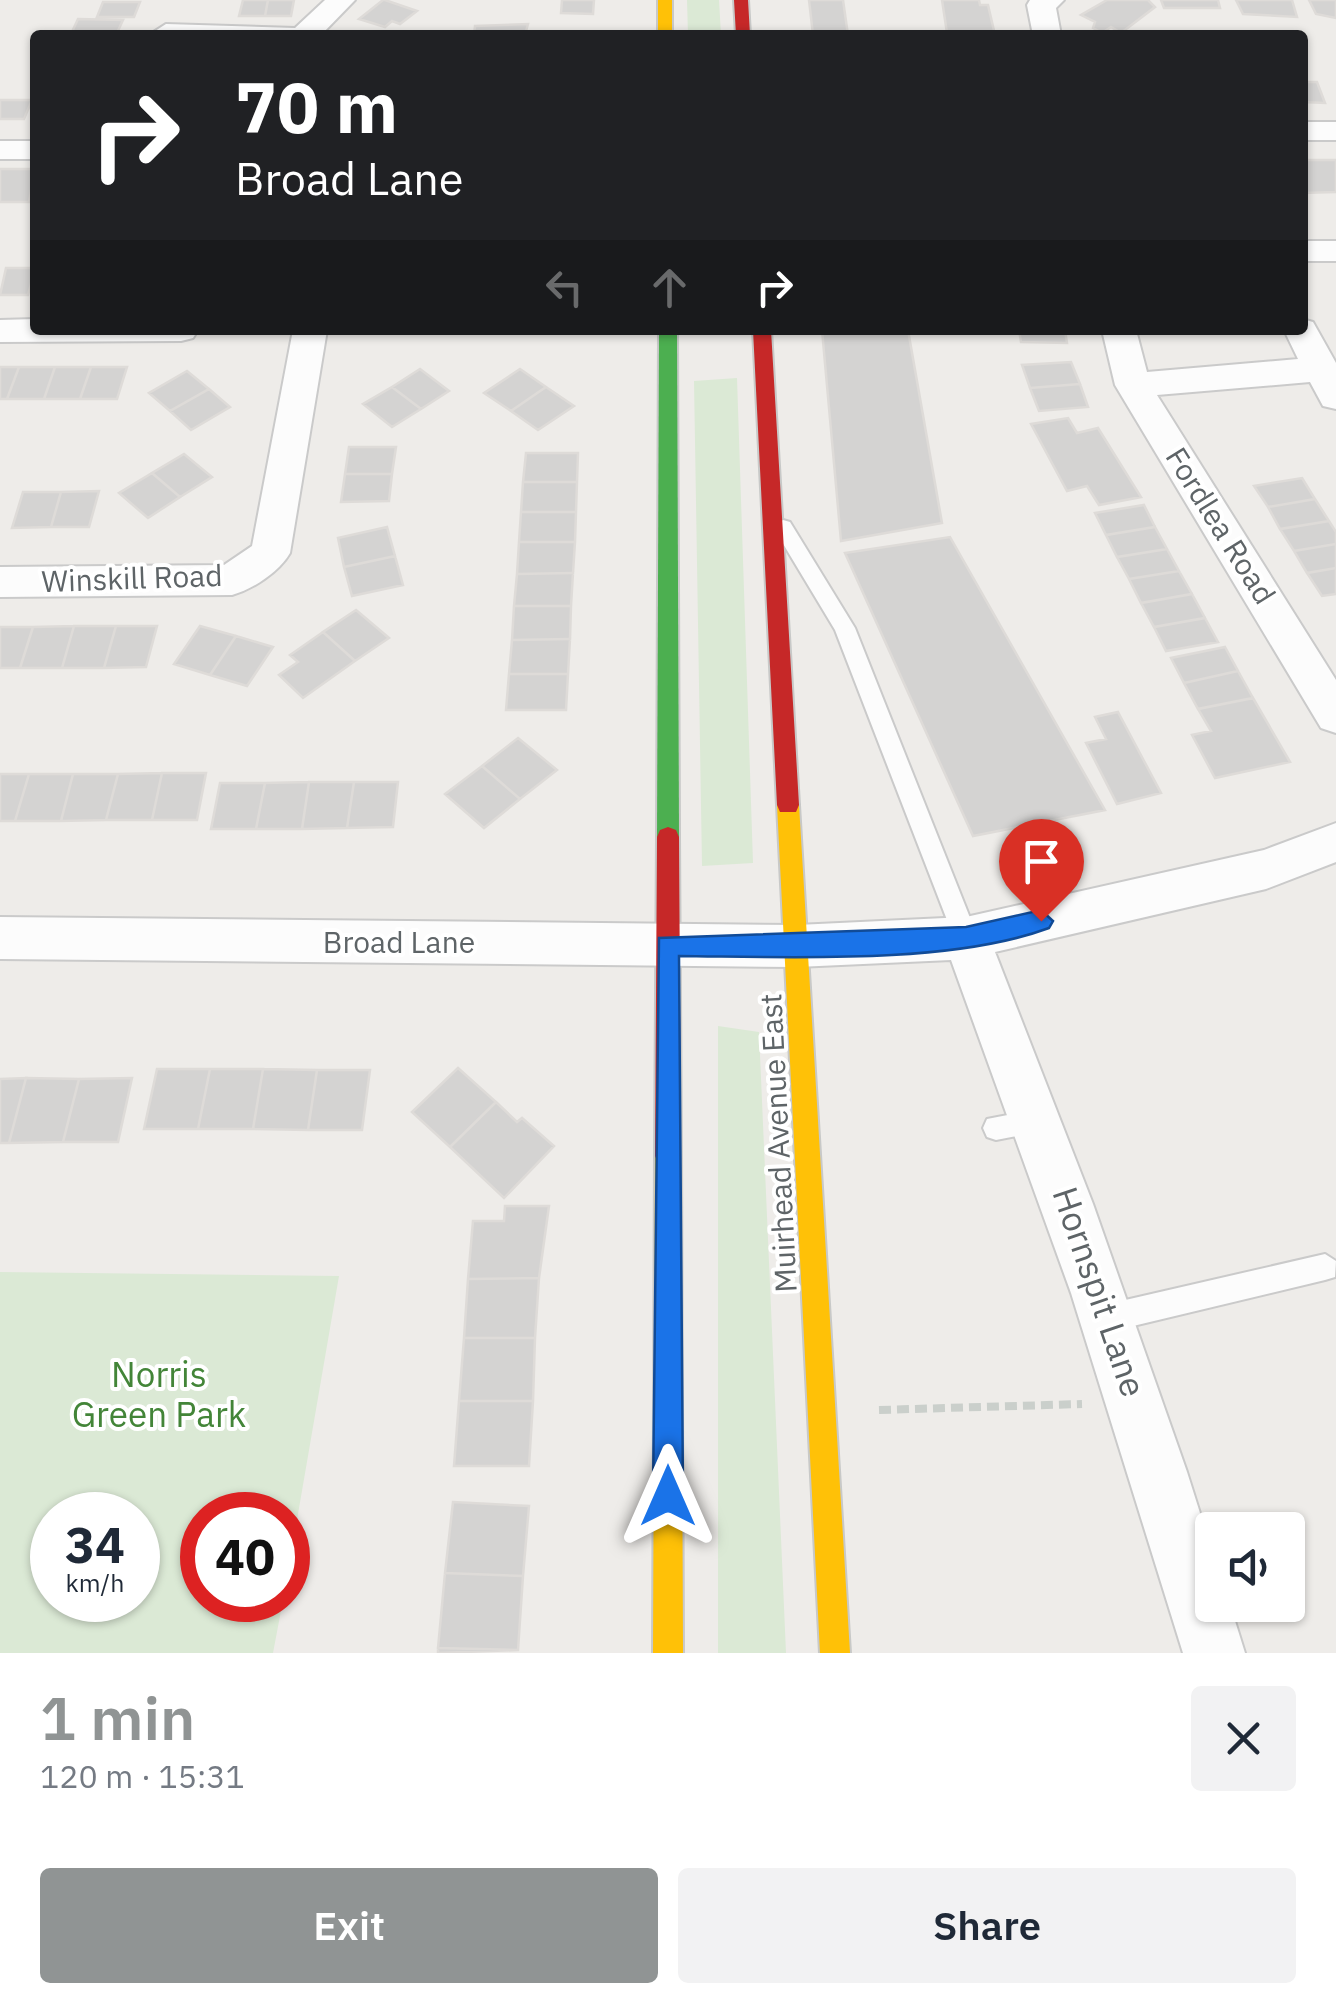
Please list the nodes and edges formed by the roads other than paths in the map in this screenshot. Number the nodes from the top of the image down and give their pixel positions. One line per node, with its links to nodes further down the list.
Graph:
1 (341, 0): 7 (street)
2 (665, 0): 8 (street)
3 (741, 0): 9 (street)
4 (1050, 0): 10 (street)
5 (173, 30): 6 (street)
6 (268, 30)
7 (309, 30)
8 (665, 30)
9 (743, 30)
10 (1046, 30)
11 (1308, 131): 12 (street)
12 (1336, 132)
13 (0, 150): 14 (street)
14 (30, 150)
15 (1308, 251): 16 (street)
16 (1336, 251)
17 (0, 331): 18 (street)
18 (30, 331)
19 (309, 335): 27 (street, Winskill Road)
20 (668, 335): 32 (street)
21 (762, 335): 26 (street, Muirhead Avenue East)
22 (1120, 335): 25 (street, Fordlea Road)
23 (1304, 335): 24 (street)
24 (1328, 383): 25 (street)
25 (1133, 385): 28 (street, Fordlea Road)
26 (773, 511): 31 (lane); 33 (street, Muirhead Avenue East)
27 (0, 582)
28 (1336, 716)
29 (1336, 842): 31 (street, Broad Lane)
30 (0, 938): 32 (street, Broad Lane)
31 (966, 938): 33 (street, Broad Lane); 35 (street, Hornspit Lane)
32 (667, 945): 33 (street, Broad Lane); 36 (street)
33 (797, 946): 37 (street, Muirhead Avenue East)
34 (1326, 1267): 35 (lane)
35 (1108, 1318): 38 (street, Hornspit Lane)
36 (668, 1653)
37 (835, 1653)
38 (1214, 1653)

